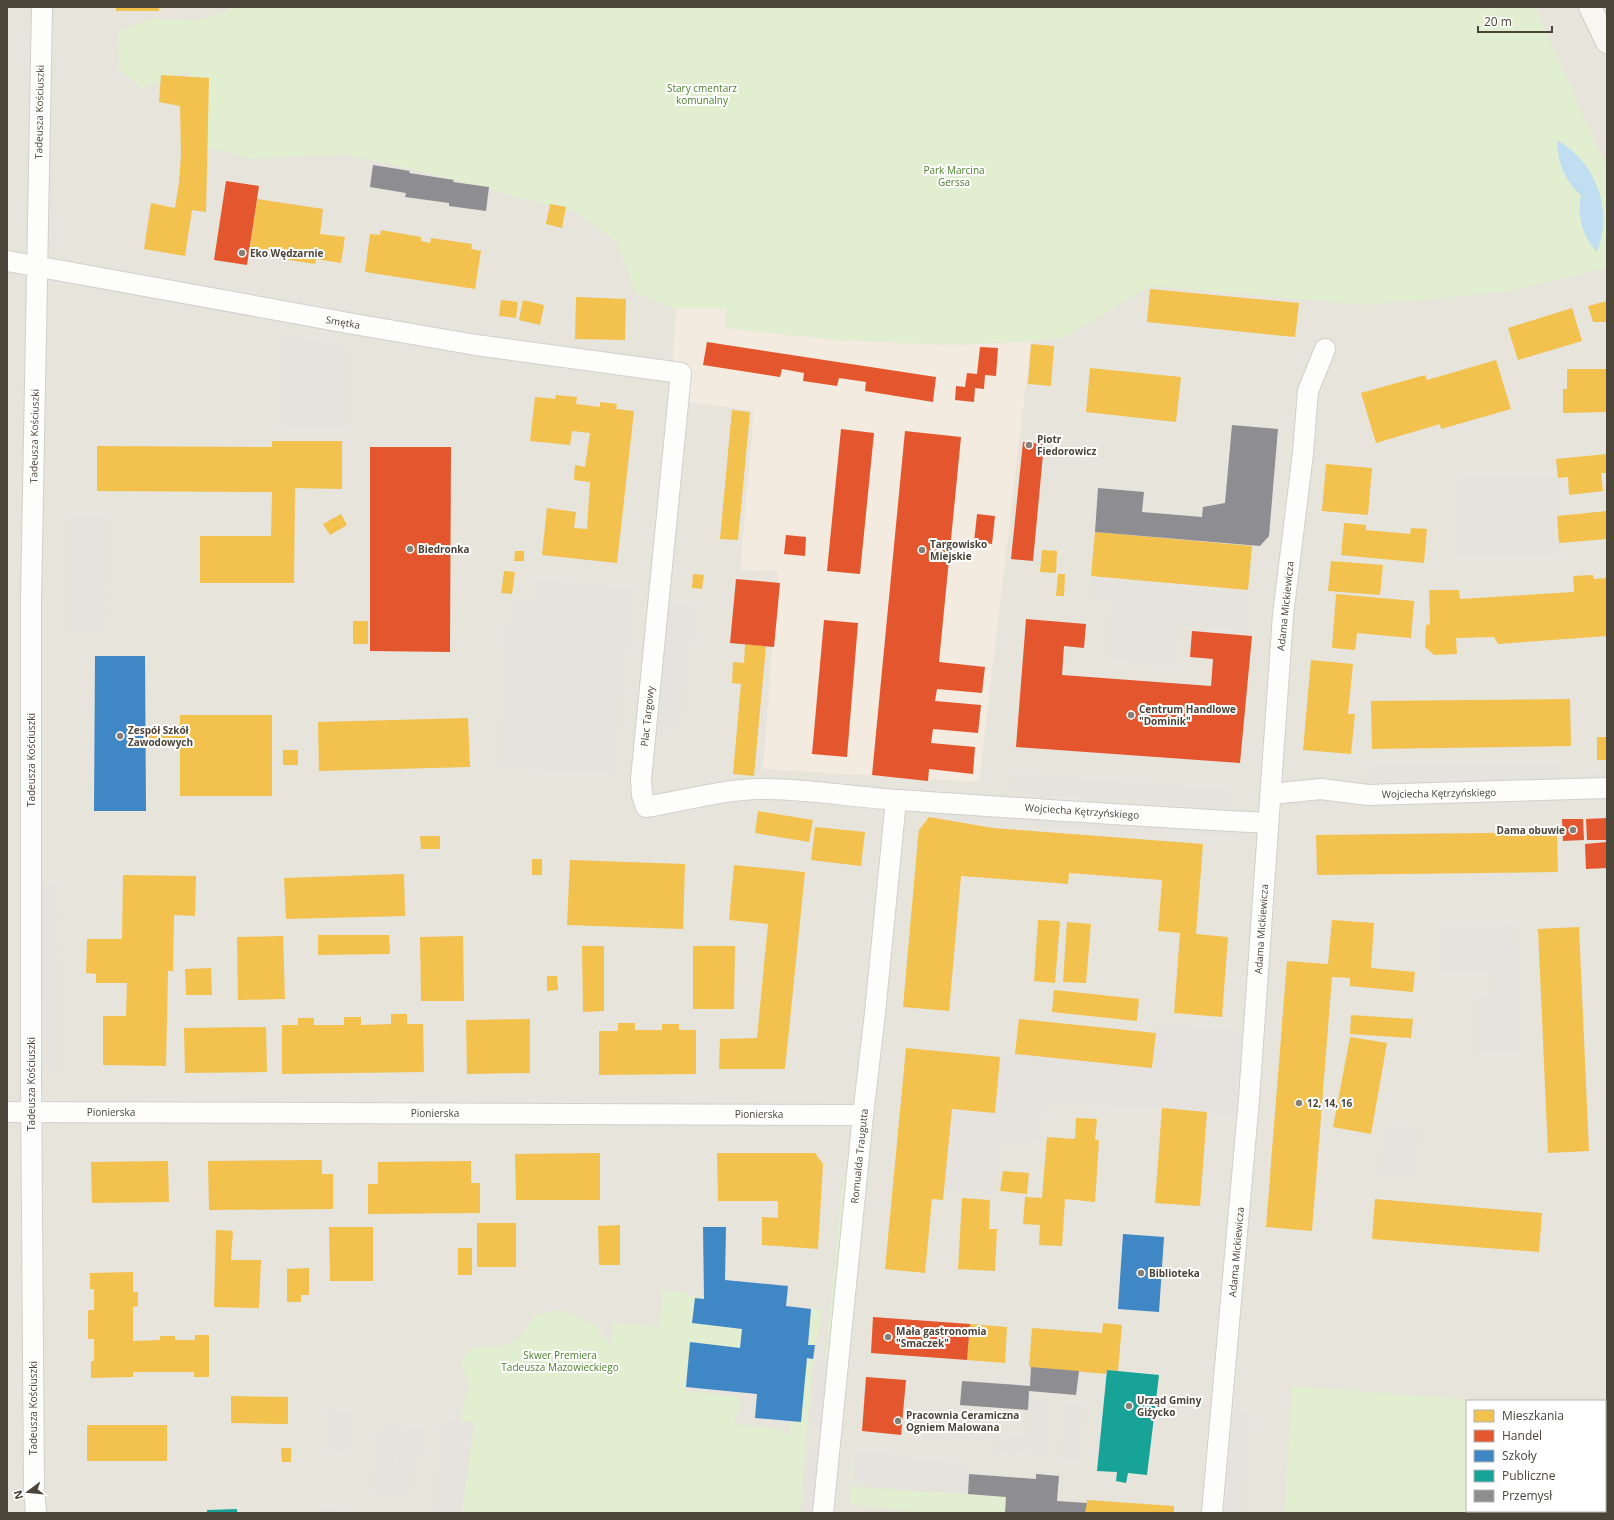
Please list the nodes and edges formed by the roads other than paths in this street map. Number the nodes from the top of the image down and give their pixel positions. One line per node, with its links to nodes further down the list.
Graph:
1 (42, 7): 5 (street, Tadeusza Kościuszki)
2 (1590, 7): 3 (street)
3 (1607, 42)
4 (7, 261): 5 (street, Smętka)
5 (36, 265): 7 (street, Smętka); 12 (street, Tadeusza Kościuszki)
6 (1325, 349): 9 (street, Adama Mickiewicza)
7 (681, 373): 10 (street, Plac Targowy)
8 (1607, 788): 9 (street, Wojciecha Kętrzyńskiego)
9 (1271, 794): 11 (street, Adama Mickiewicza)
10 (896, 800): 11 (street, Wojciecha Kętrzyńskiego); 14 (street, Romualda Traugutta)
11 (1268, 822): 17 (street, Adama Mickiewicza)
12 (31, 1111): 13 (street, Pionierska); 14 (street, Pionierska); 15 (street, Tadeusza Kościuszki)
13 (7, 1112)
14 (863, 1115): 16 (street, Romualda Traugutta)
15 (36, 1513)
16 (822, 1513)
17 (1212, 1513)

